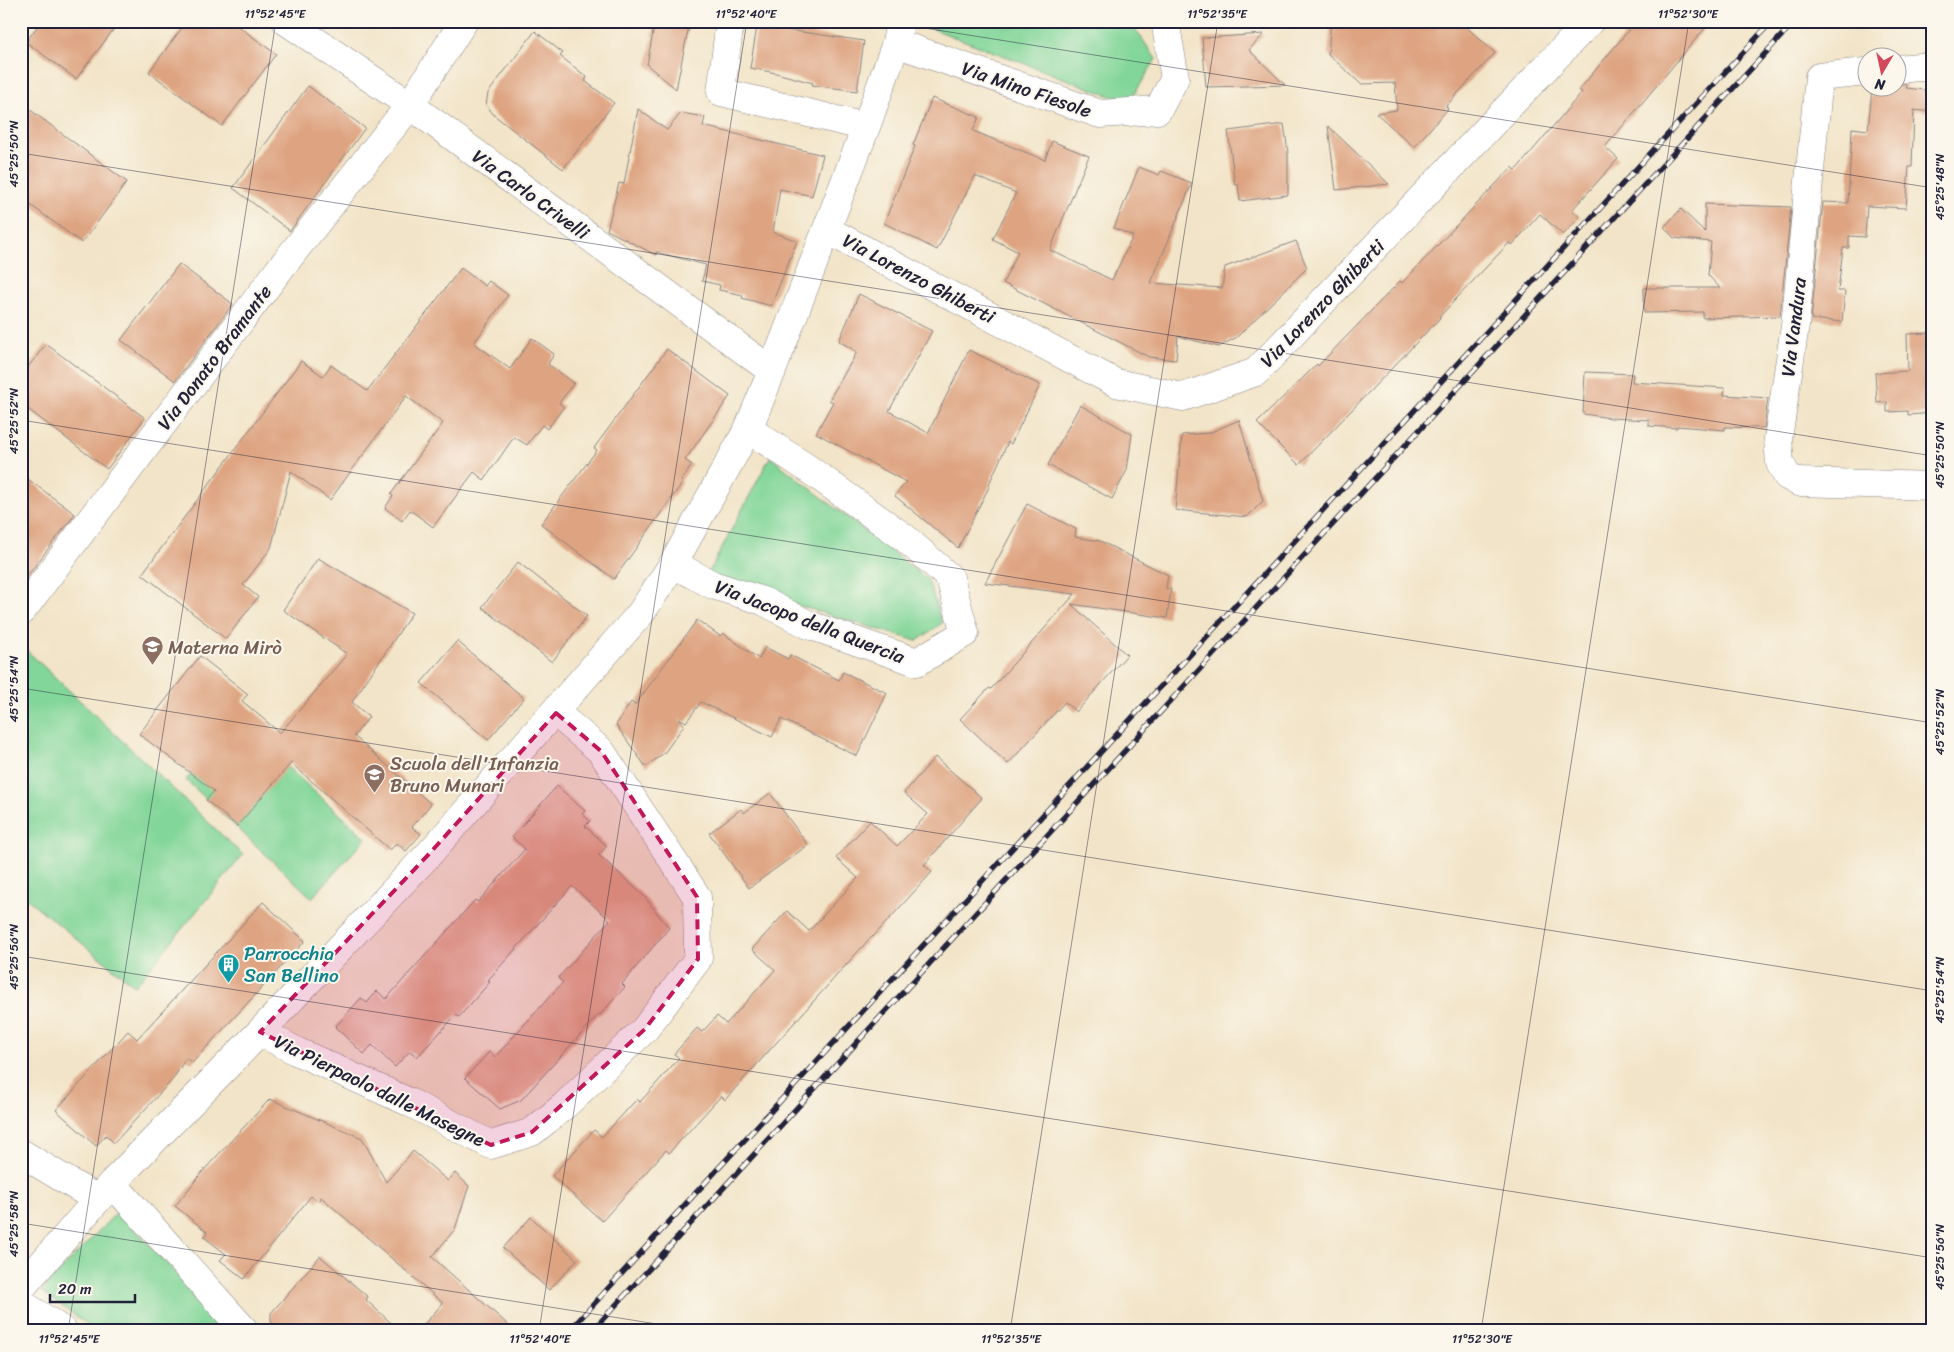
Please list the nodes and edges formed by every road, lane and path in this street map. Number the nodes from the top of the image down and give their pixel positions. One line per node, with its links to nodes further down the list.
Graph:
1 (286, 21): 10 (street, Via Carlo Crivelli)
2 (464, 21): 10 (street, Via Donato Bramante)
3 (730, 21): 11 (street)
4 (1165, 21): 6 (street, Via Mino Fiesole)
5 (1590, 21): 12 (street, Via Lorenzo Ghiberti)
6 (898, 32): 11 (street)
7 (1933, 66): 8 (street)
8 (1906, 68)
9 (1856, 73): 15 (street, Via Vandura)
10 (410, 105): 13 (street, Via Carlo Crivelli); 17 (street, Via Donato Bramante)
11 (866, 127): 12 (street)
12 (827, 230): 13 (street)
13 (772, 371): 14 (street)
14 (748, 430): 16 (street); 16 (street, Via Jacopo della Quercia)
15 (1933, 486)
16 (673, 564): 18 (street)
17 (21, 612)
18 (556, 712): 19 (street); 19 (street, Via Pierpaolo dalle Masegne)
19 (260, 1032): 21 (street)
20 (21, 1153): 21 (street)
21 (105, 1191): 22 (street); 25 (street)
22 (21, 1288)
23 (21, 1303): 24 (street)
24 (62, 1331)
25 (245, 1331)

